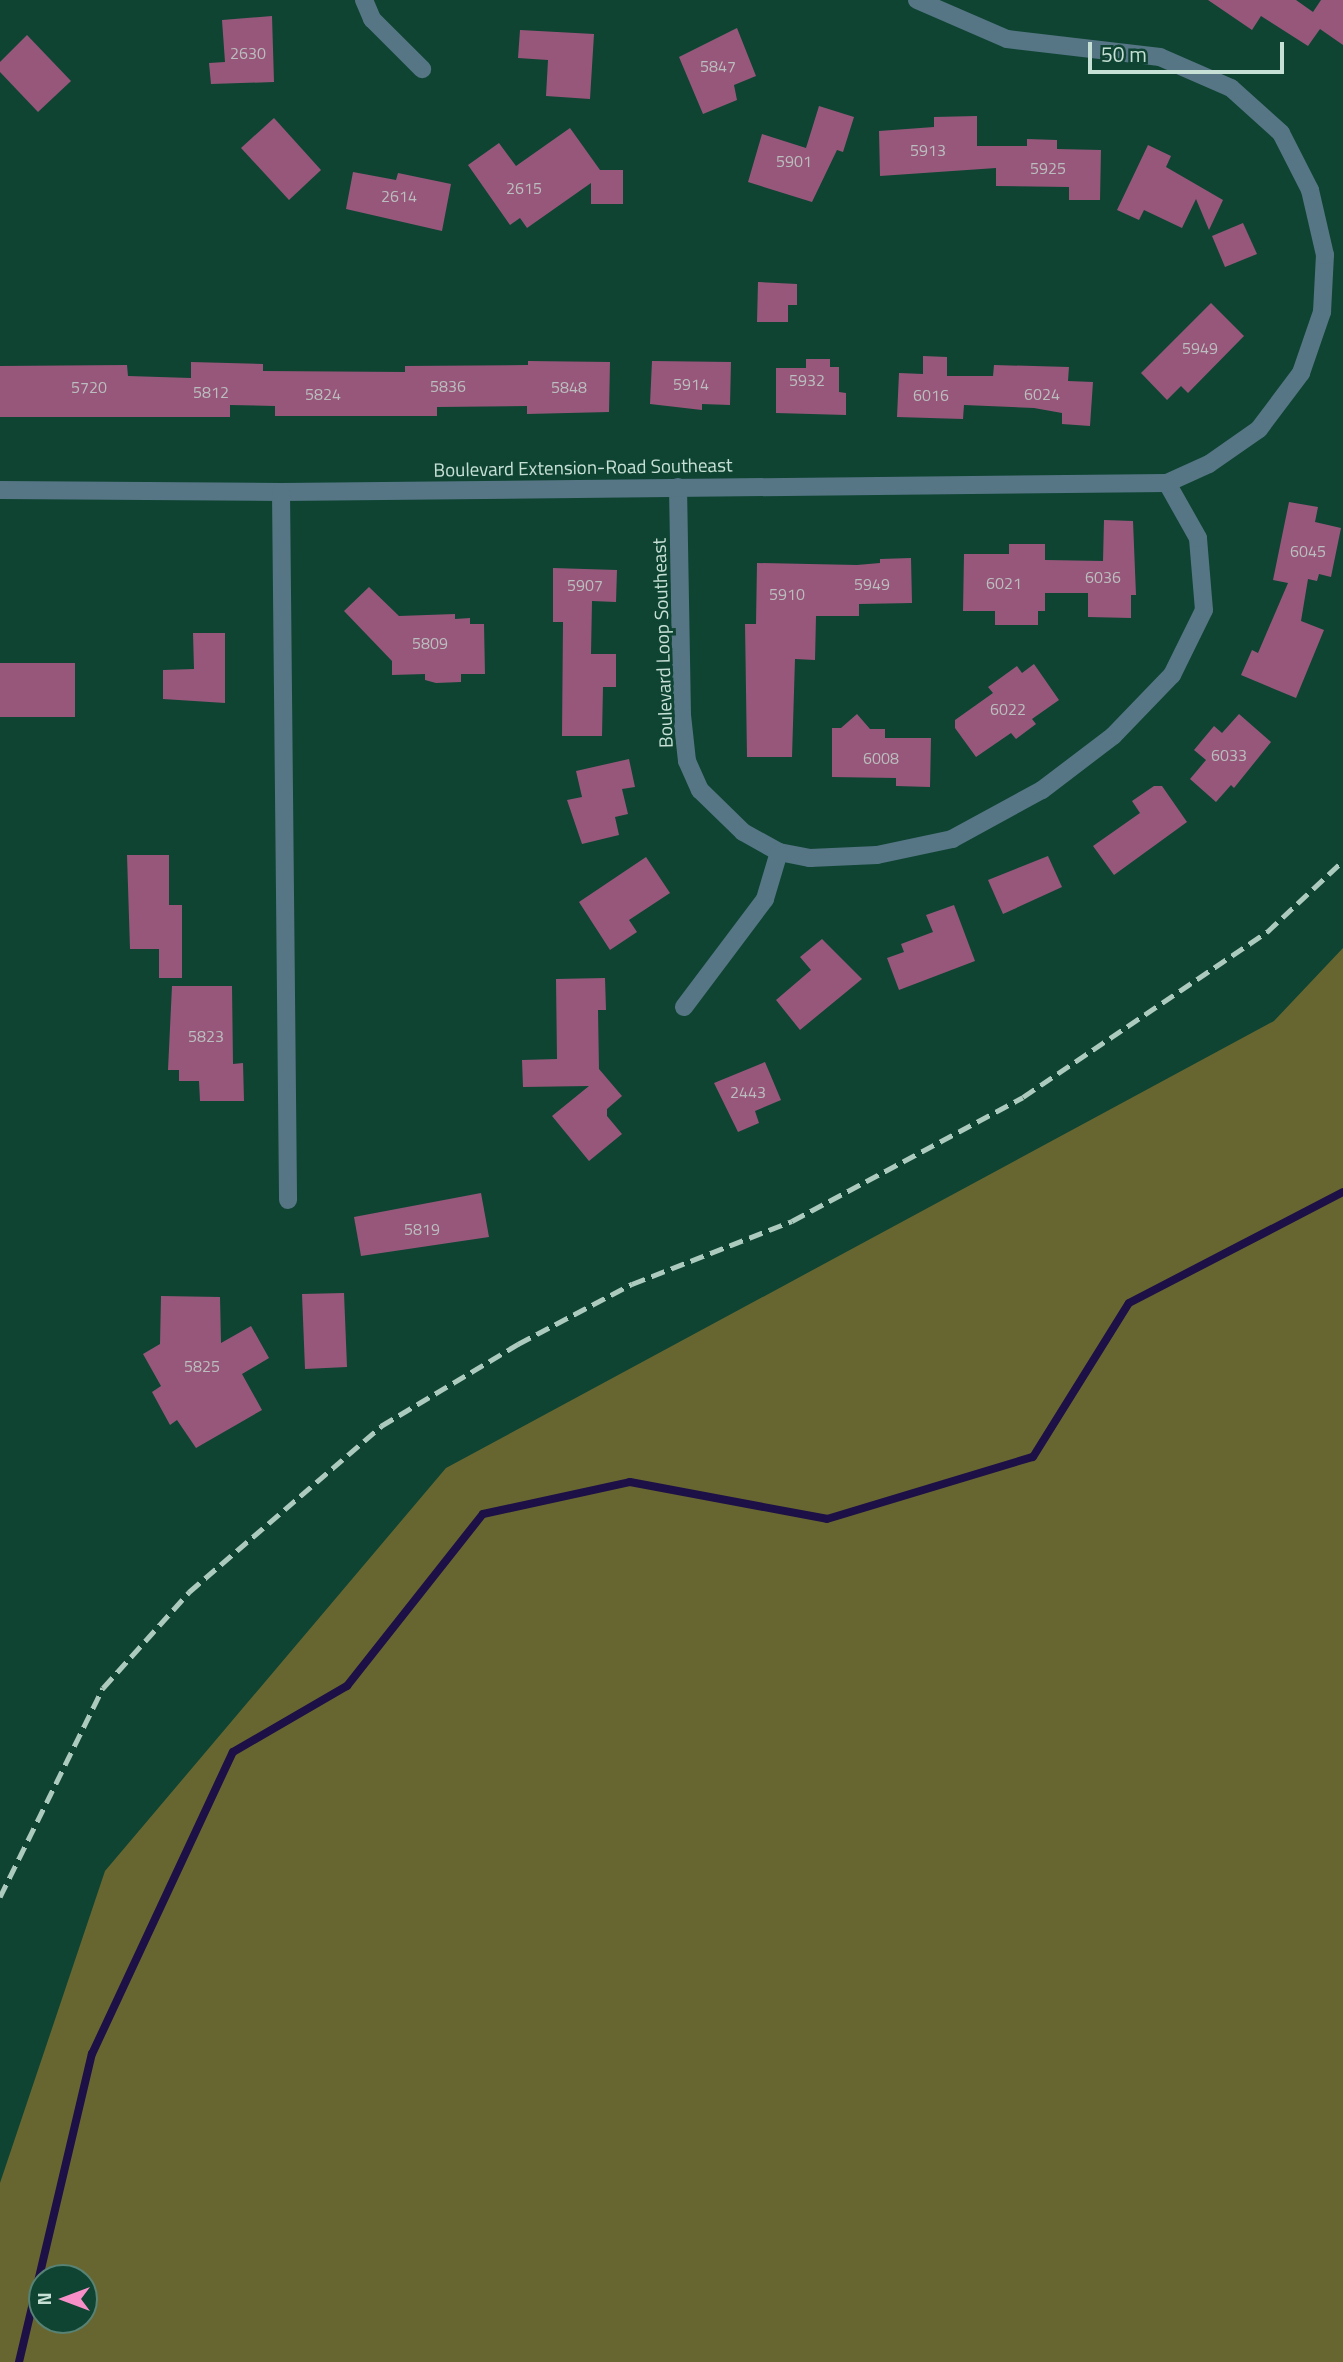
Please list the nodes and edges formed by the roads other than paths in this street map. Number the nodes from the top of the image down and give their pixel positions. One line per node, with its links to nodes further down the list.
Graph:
1 (364, 0): 3 (street)
2 (917, 0): 4 (street)
3 (422, 69)
4 (1167, 483): 5 (street, Boulevard Extension-Road Southeast); 8 (street, Boulevard Loop Southeast)
5 (678, 487): 7 (street, Boulevard Extension-Road Southeast); 8 (street, Boulevard Loop Southeast)
6 (0, 490): 7 (street, Boulevard Extension-Road Southeast)
7 (281, 492): 10 (street)
8 (779, 852): 9 (street)
9 (684, 1007)
10 (288, 1200)

